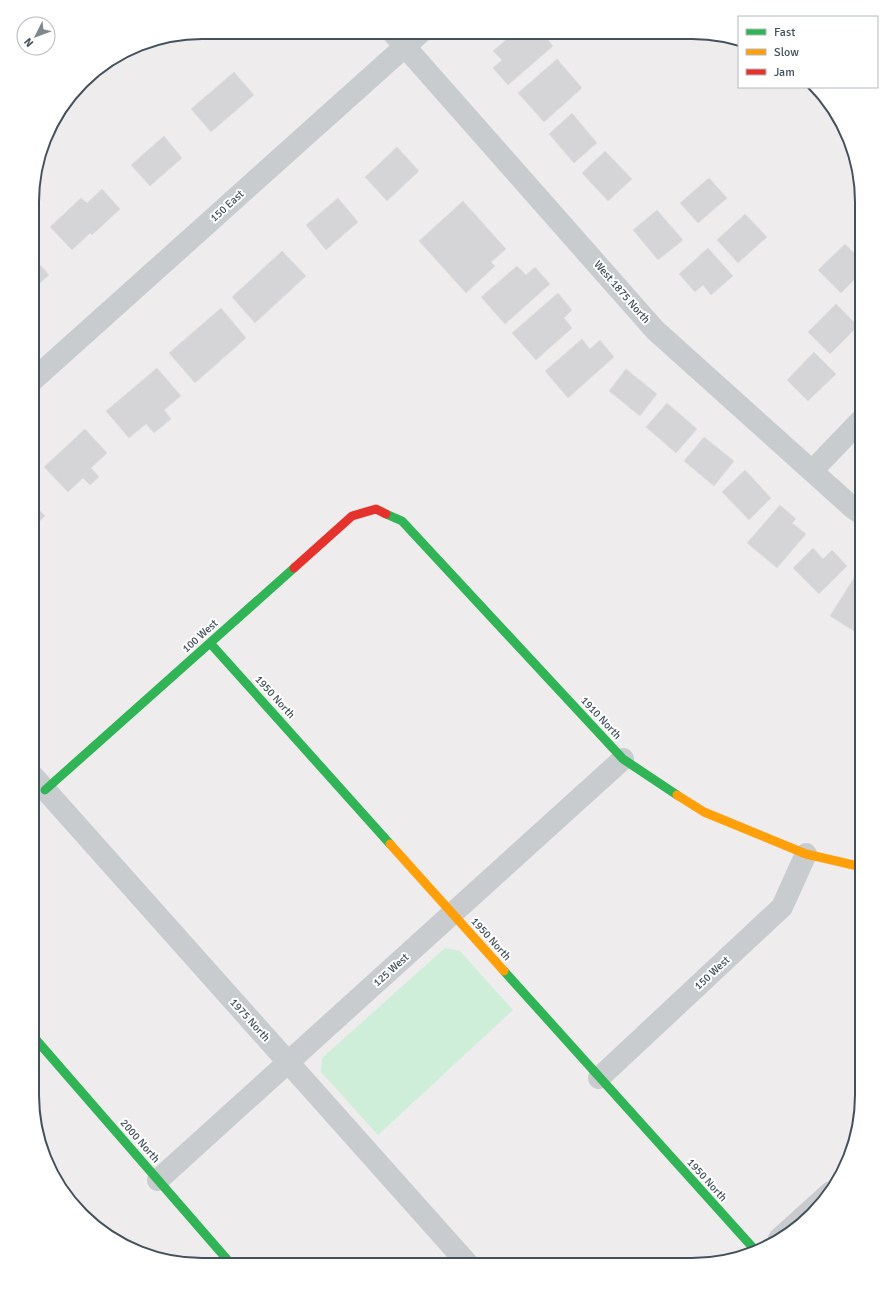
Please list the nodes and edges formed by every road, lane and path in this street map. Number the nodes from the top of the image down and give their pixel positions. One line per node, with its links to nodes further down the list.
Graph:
1 (404, 39): 3 (street, 150 East)
2 (408, 39): 5 (street, West 1875 North)
3 (39, 374)
4 (855, 426): 5 (street)
5 (812, 471): 7 (street, West 1875 North)
6 (376, 509): 8 (street, 100 West); 9 (street, 1910 North)
7 (855, 509)
8 (210, 643): 10 (street, 100 West); 13 (street, 1950 North)
9 (623, 759): 11 (street, 1910 North); 13 (street, 125 West)
10 (39, 783): 15 (street, 1975 North)
11 (806, 854): 12 (street, 1910 North); 16 (street, 150 West)
12 (855, 865)
13 (453, 914): 15 (street, 125 West); 16 (street, 1950 North)
14 (39, 1042): 17 (street, 2000 North)
15 (288, 1063): 17 (street, 125 West); 20 (street, 1975 North)
16 (599, 1078): 18 (street, 1950 North)
17 (158, 1180): 19 (street, 2000 North)
18 (751, 1247)
19 (226, 1258)
20 (463, 1258)

